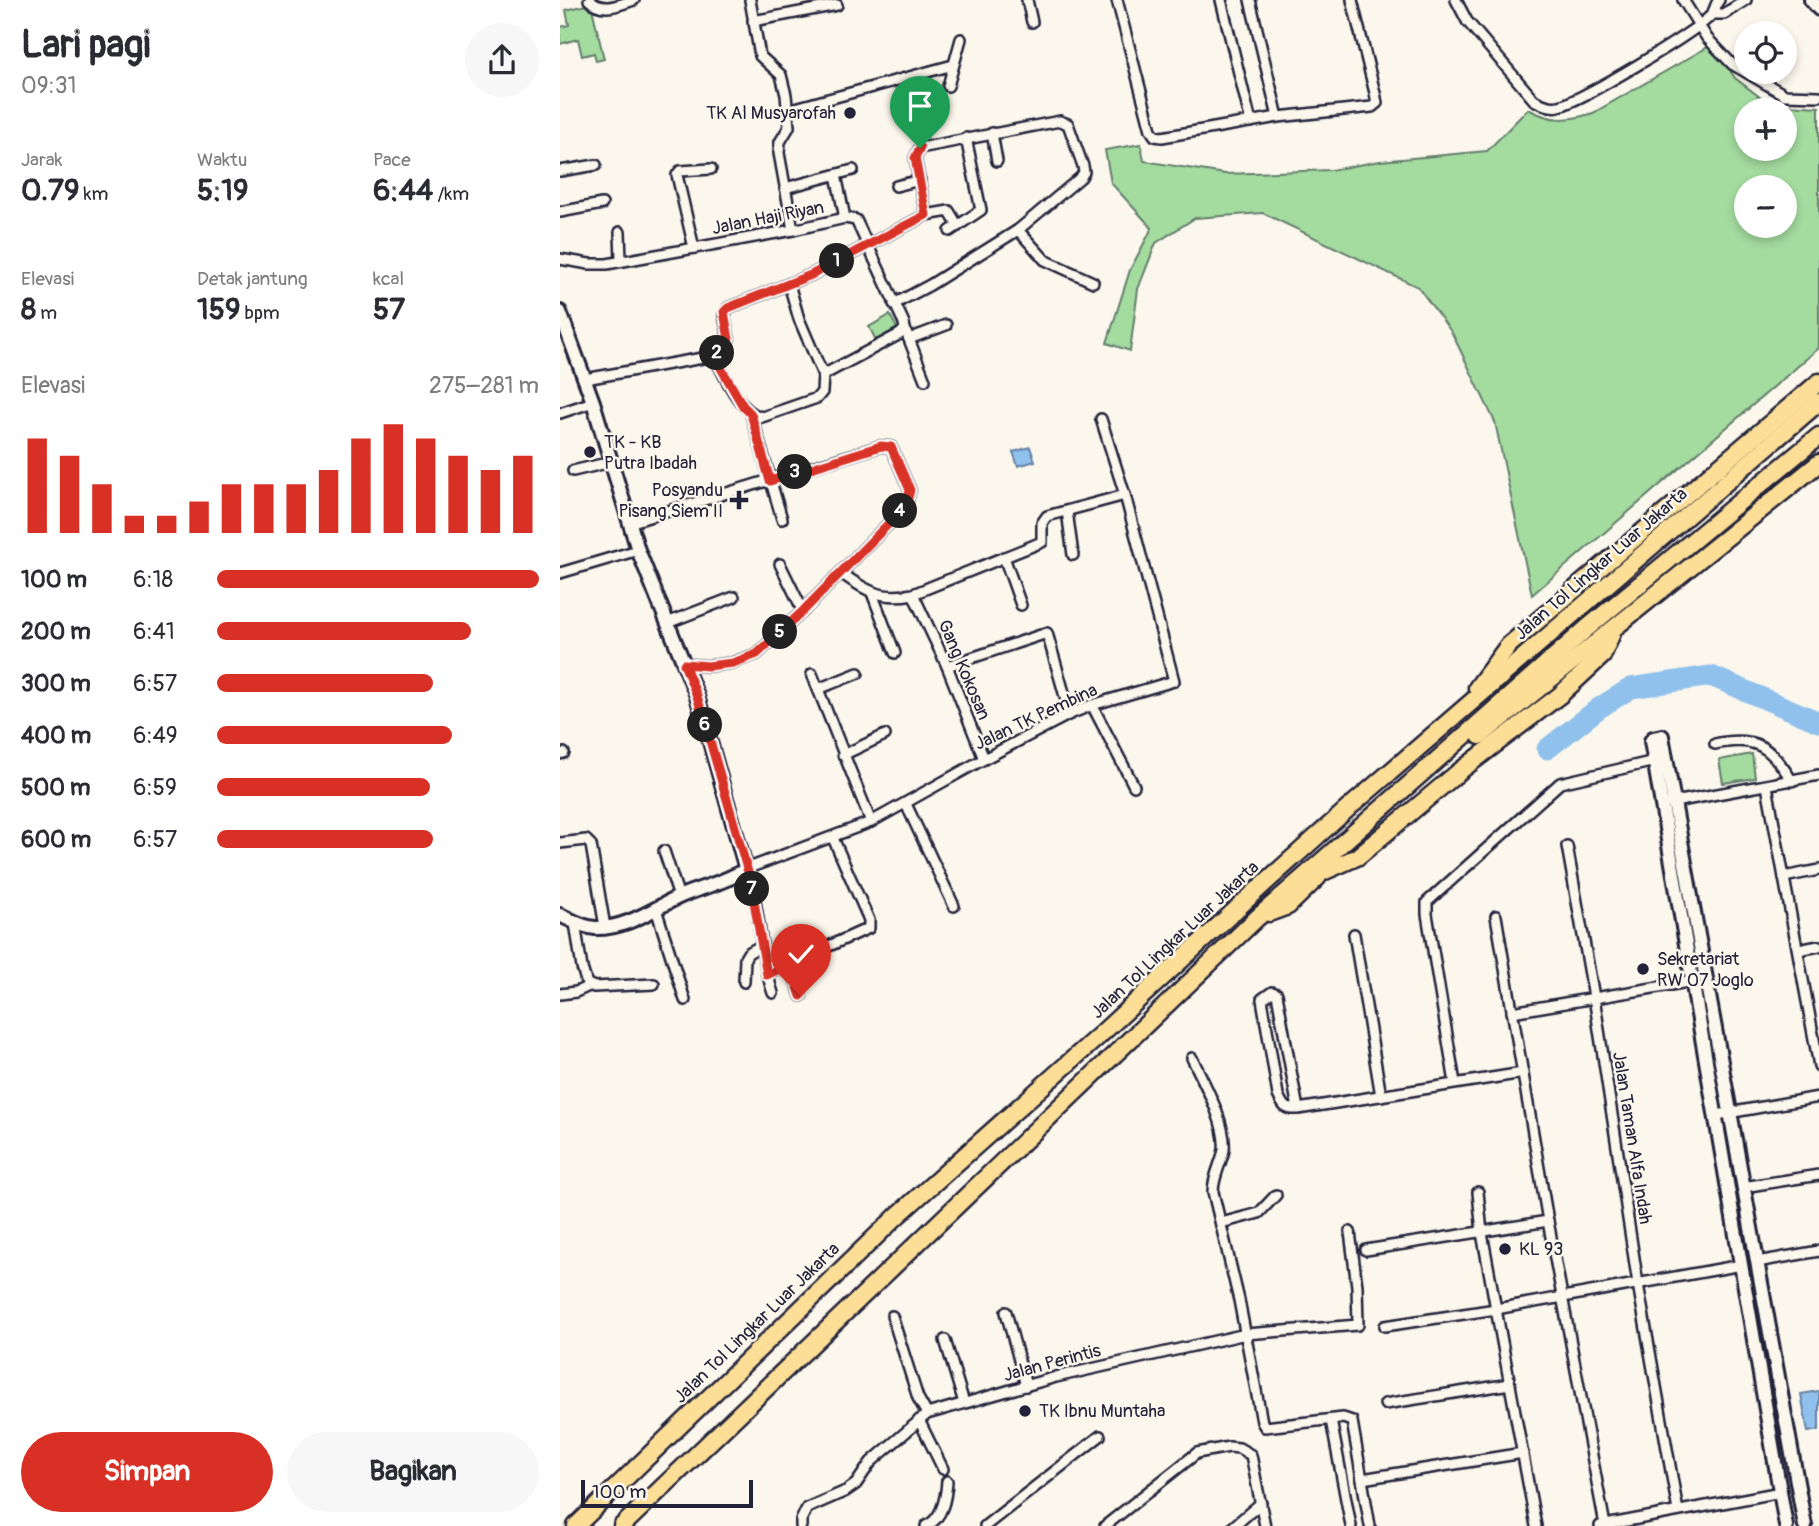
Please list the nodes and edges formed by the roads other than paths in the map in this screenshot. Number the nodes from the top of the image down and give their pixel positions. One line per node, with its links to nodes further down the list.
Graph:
1 (589, 0): 2 (street)
2 (634, 0)
3 (750, 0): 17 (street)
4 (1027, 0): 18 (street)
5 (1117, 0): 26 (street)
6 (1221, 0): 26 (street)
7 (1250, 0): 25 (street)
8 (1352, 0): 25 (street)
9 (1456, 0): 19 (street)
10 (1683, 0): 19 (street)
11 (1719, 0): 16 (street)
12 (1746, 0): 16 (street)
13 (1811, 0): 15 (street)
14 (837, 5): 17 (street)
15 (1819, 9)
16 (1712, 14): 19 (street)
17 (753, 21): 24 (street)
18 (1032, 22)
19 (1698, 24): 23 (street)
20 (961, 39): 21 (street)
21 (953, 65): 22 (street); 24 (street)
22 (948, 86)
23 (1819, 96)
24 (788, 110): 37 (street)
25 (1278, 117): 26 (street)
26 (1251, 122)
27 (992, 133): 28 (street); 29 (street); 43 (street)
28 (966, 138): 35 (street); 40 (street)
29 (997, 161)
30 (596, 165): 33 (street)
31 (710, 169): 46 (street)
32 (853, 170): 34 (street)
33 (560, 171)
34 (836, 175): 37 (street); 41 (street)
35 (920, 180): 36 (street); 40 (street)
36 (896, 186)
37 (785, 188): 42 (street)
38 (602, 204): 39 (street)
39 (560, 212)
40 (926, 215): 45 (street)
41 (845, 218): 42 (street, Jalan Haji Riyan); 45 (street, Jalan Haji Riyan)
42 (793, 230): 46 (street, Jalan Haji Riyan)
43 (1018, 230): 49 (street); 51 (street)
44 (620, 232): 48 (street)
45 (867, 246): 50 (street); 51 (street, Jalan Haji Riyan)
46 (694, 248): 48 (street, Jalan Haji Riyan)
47 (560, 259): 48 (street, Jalan Haji Riyan)
48 (621, 261)
49 (1093, 282)
50 (789, 284): 56 (street); 57 (street)
51 (894, 304): 55 (street, Jalan Haji Riyan)
52 (560, 312): 54 (street)
53 (946, 325): 55 (street)
54 (563, 328): 58 (street)
55 (905, 334): 57 (street); 59 (street, Jalan Haji Riyan)
56 (714, 356): 58 (street); 64 (street)
57 (823, 375): 64 (street)
58 (585, 379): 61 (street)
59 (925, 380)
60 (1819, 382): 94 (highway)
61 (593, 402): 63 (street); 67 (street)
62 (1819, 402): 94 (highway, Jalan Tol Lingkar Luar Jakarta)
63 (560, 412)
64 (751, 414): 70 (street)
65 (1101, 419): 71 (street, Jalan TK Pembina)
66 (1819, 436): 120 (highway)
67 (611, 462): 69 (street); 74 (street)
68 (1819, 463): 120 (highway)
69 (573, 471)
70 (770, 481): 73 (street); 74 (street); 80 (street)
71 (1125, 495): 72 (street); 93 (street, Jalan TK Pembina)
72 (1067, 511): 76 (street); 77 (street)
73 (782, 519)
74 (629, 523): 75 (street)
75 (638, 550): 79 (street); 86 (street)
76 (1073, 555)
77 (1004, 557): 82 (street); 84 (street)
78 (780, 564): 85 (street)
79 (560, 573)
80 (841, 573): 81 (street); 85 (street)
81 (872, 593): 82 (street); 87 (street)
82 (913, 594): 89 (street, Gang Kokosan)
83 (734, 597): 86 (street)
84 (1021, 605)
85 (803, 611): 88 (street)
86 (667, 623): 88 (street)
87 (895, 653)
88 (684, 664): 112 (street)
89 (947, 666): 95 (street); 99 (street, Gang Kokosan)
90 (858, 673): 92 (street)
91 (812, 674): 92 (street)
92 (818, 689): 98 (street)
93 (1092, 705): 95 (street, Jalan TK Pembina); 103 (street)
94 (1461, 710): 184 (highway, Jalan Tol Lingkar Luar Jakarta)
95 (1070, 714): 99 (street, Jalan TK Pembina)
96 (885, 735): 98 (street)
97 (1715, 744): 102 (street)
98 (843, 755): 107 (street)
99 (984, 759): 106 (street, Jalan TK Pembina)
100 (1655, 761): 105 (street); 105 (street); 143 (street)
101 (1819, 775): 102 (street)
102 (1792, 781): 104 (street)
103 (1134, 786)
104 (1767, 786): 105 (street); 114 (street)
105 (1668, 803): 129 (street); 147 (street)
106 (906, 804): 107 (street, Jalan TK Pembina); 116 (street)
107 (871, 822): 108 (street, Jalan TK Pembina)
108 (833, 838): 112 (street, Jalan TK Pembina); 127 (street)
109 (560, 843): 122 (street)
110 (1567, 846): 136 (street, Jalan Taman Alfa Indah)
111 (664, 851): 115 (street)
112 (746, 869): 115 (street); 124 (street)
113 (1819, 870): 114 (street)
114 (1784, 877): 126 (street)
115 (679, 897): 117 (street)
116 (954, 906)
117 (656, 909): 122 (street); 137 (street)
118 (560, 915): 121 (street)
119 (1496, 916): 138 (street)
120 (1257, 918): 185 (highway)
121 (576, 925): 122 (street); 132 (street)
122 (605, 927)
123 (1354, 934): 144 (street)
124 (762, 945): 128 (street); 130 (street)
125 (1819, 946): 126 (street)
126 (1798, 950): 139 (street)
127 (790, 964): 128 (street); 135 (street)
128 (767, 975): 133 (street)
129 (1694, 981): 136 (street); 148 (street)
130 (744, 982)
131 (654, 984): 132 (street)
132 (589, 986): 134 (street)
133 (773, 993)
134 (560, 994)
135 (801, 996)
136 (1594, 997): 138 (street); 161 (street, Jalan Taman Alfa Indah)
137 (685, 999)
138 (1513, 1012): 142 (street)
139 (1815, 1026): 141 (street)
140 (1192, 1058): 154 (street)
141 (1819, 1066)
142 (1523, 1073): 143 (street); 153 (street)
143 (1455, 1083): 144 (street)
144 (1381, 1096): 146 (street)
145 (1819, 1097): 147 (street)
146 (1298, 1109): 146 (street)
147 (1731, 1113): 148 (street); 150 (street)
148 (1717, 1115): 160 (street)
149 (1819, 1175): 150 (street)
150 (1744, 1187): 159 (street)
151 (1478, 1192): 156 (street)
152 (1276, 1195): 154 (street)
153 (1548, 1221): 156 (street); 162 (street)
154 (1221, 1223): 167 (street)
155 (1350, 1231): 167 (street, Jalan Perintis)
156 (1482, 1233): 157 (street); 163 (street)
157 (1366, 1250)
158 (1819, 1251): 159 (street)
159 (1757, 1262): 196 (street)
160 (1742, 1265): 161 (street); 180 (street)
161 (1638, 1284): 162 (street); 182 (street, Jalan Taman Alfa Indah)
162 (1562, 1298): 163 (street); 183 (street)
163 (1496, 1309): 166 (street); 169 (street)
164 (1006, 1312): 170 (street)
165 (892, 1315): 173 (street)
166 (1385, 1326)
167 (1245, 1334): 170 (street, Jalan Perintis); 174 (street)
168 (945, 1340): 171 (street)
169 (1510, 1384): 172 (street); 176 (street)
170 (1026, 1386): 171 (street, Jalan Perintis)
171 (964, 1403): 173 (street, Jalan Perintis)
172 (1385, 1404)
173 (923, 1417): 177 (street); 186 (street, Jalan Perintis)
174 (1331, 1420): 178 (street); 192 (street)
175 (1100, 1436): 188 (street)
176 (1523, 1453): 178 (street); 194 (street)
177 (943, 1469)
178 (1362, 1479): 193 (street)
179 (947, 1481): 187 (street)
180 (1781, 1492): 182 (street); 195 (street)
181 (1261, 1503): 189 (street); 190 (street); 191 (street)
182 (1678, 1511): 183 (street)
183 (1602, 1525)
184 (576, 1526)
185 (622, 1526)
186 (801, 1526)
187 (926, 1526)
188 (985, 1526)
189 (1105, 1526)
190 (1234, 1526)
191 (1265, 1526)
192 (1351, 1526)
193 (1370, 1526)
194 (1536, 1526)
195 (1786, 1526)
196 (1805, 1526)

